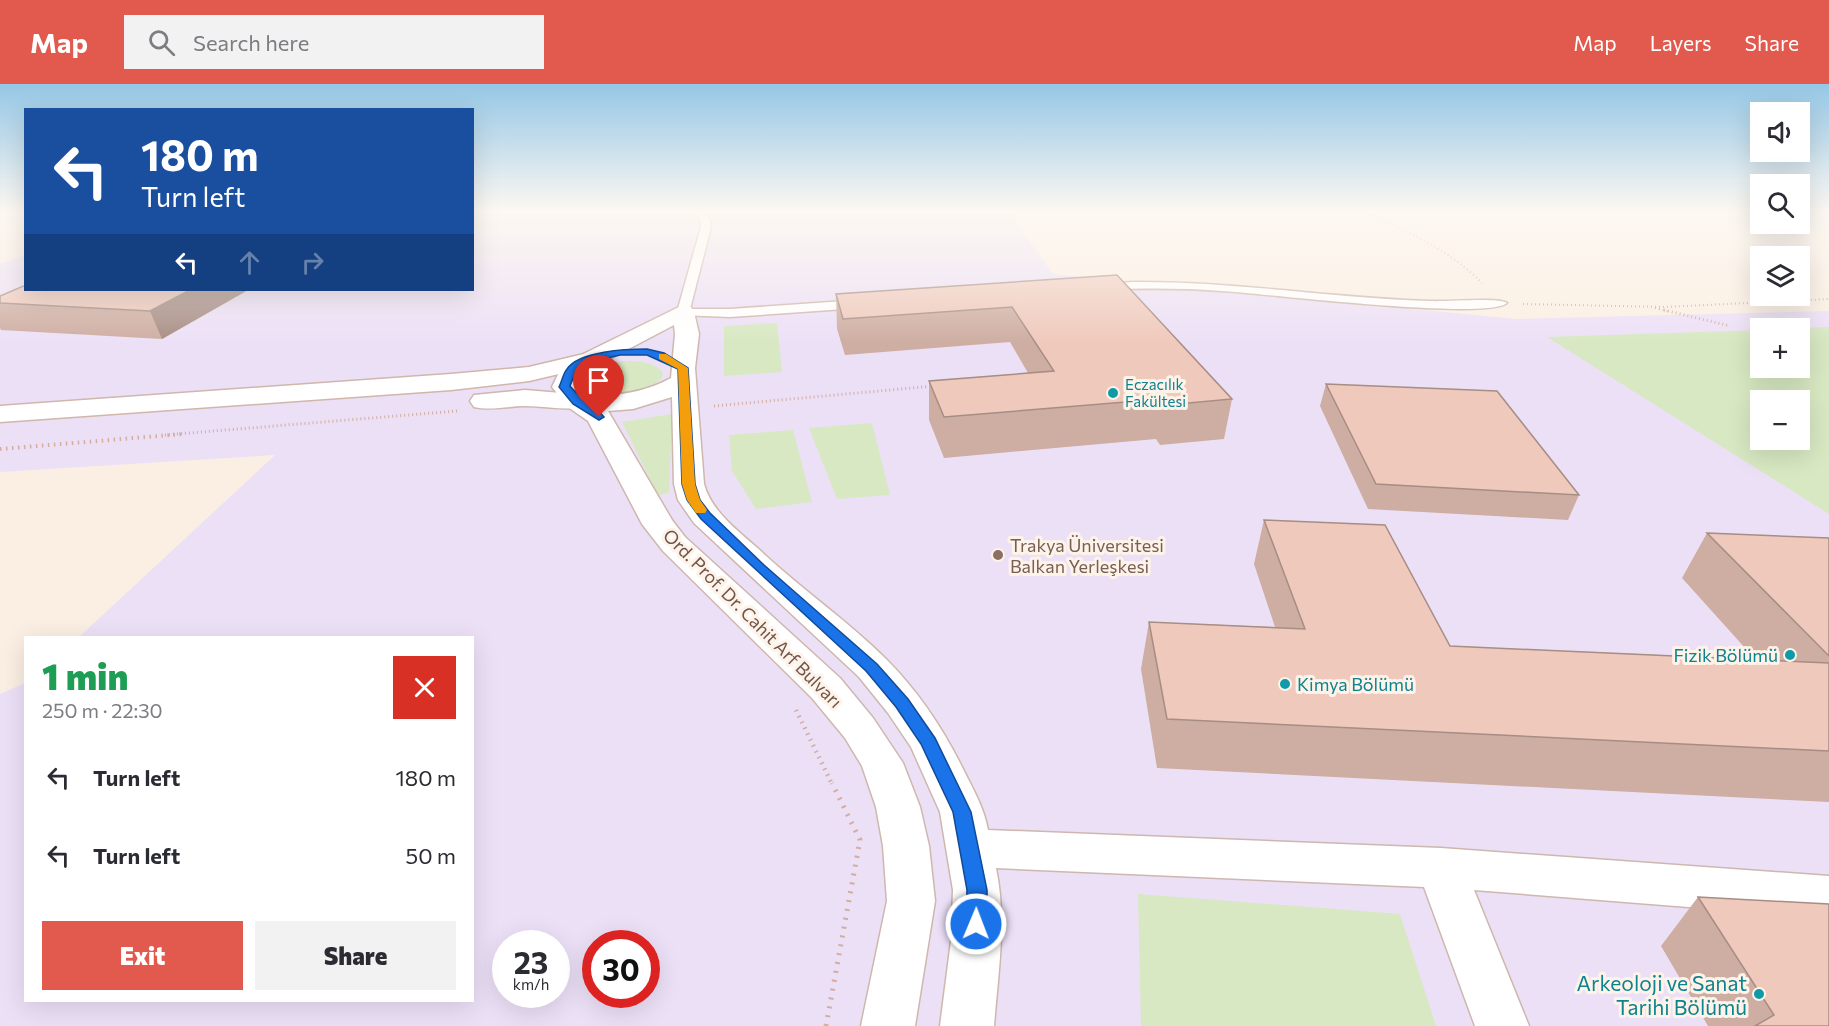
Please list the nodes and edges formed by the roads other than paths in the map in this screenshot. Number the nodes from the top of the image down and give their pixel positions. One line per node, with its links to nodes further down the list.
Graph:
1 (698, 256): 5 (lane)
2 (1086, 288): 4 (lane)
3 (872, 303): 5 (lane)
4 (1501, 303)
5 (683, 312): 6 (street); 7 (street)
6 (588, 360): 7 (street); 8 (street); 9 (street)
7 (685, 385): 8 (street); 11 (street)
8 (577, 401): 10 (street); 14 (street, Ord. Prof. Dr. Cahit Arf Bulvarı)
9 (0, 414)
10 (0, 436)
11 (970, 848): 12 (street); 15 (street)
12 (1441, 868): 13 (street); 16 (street)
13 (1829, 897)
14 (888, 1026)
15 (966, 1026)
16 (1502, 1026)

